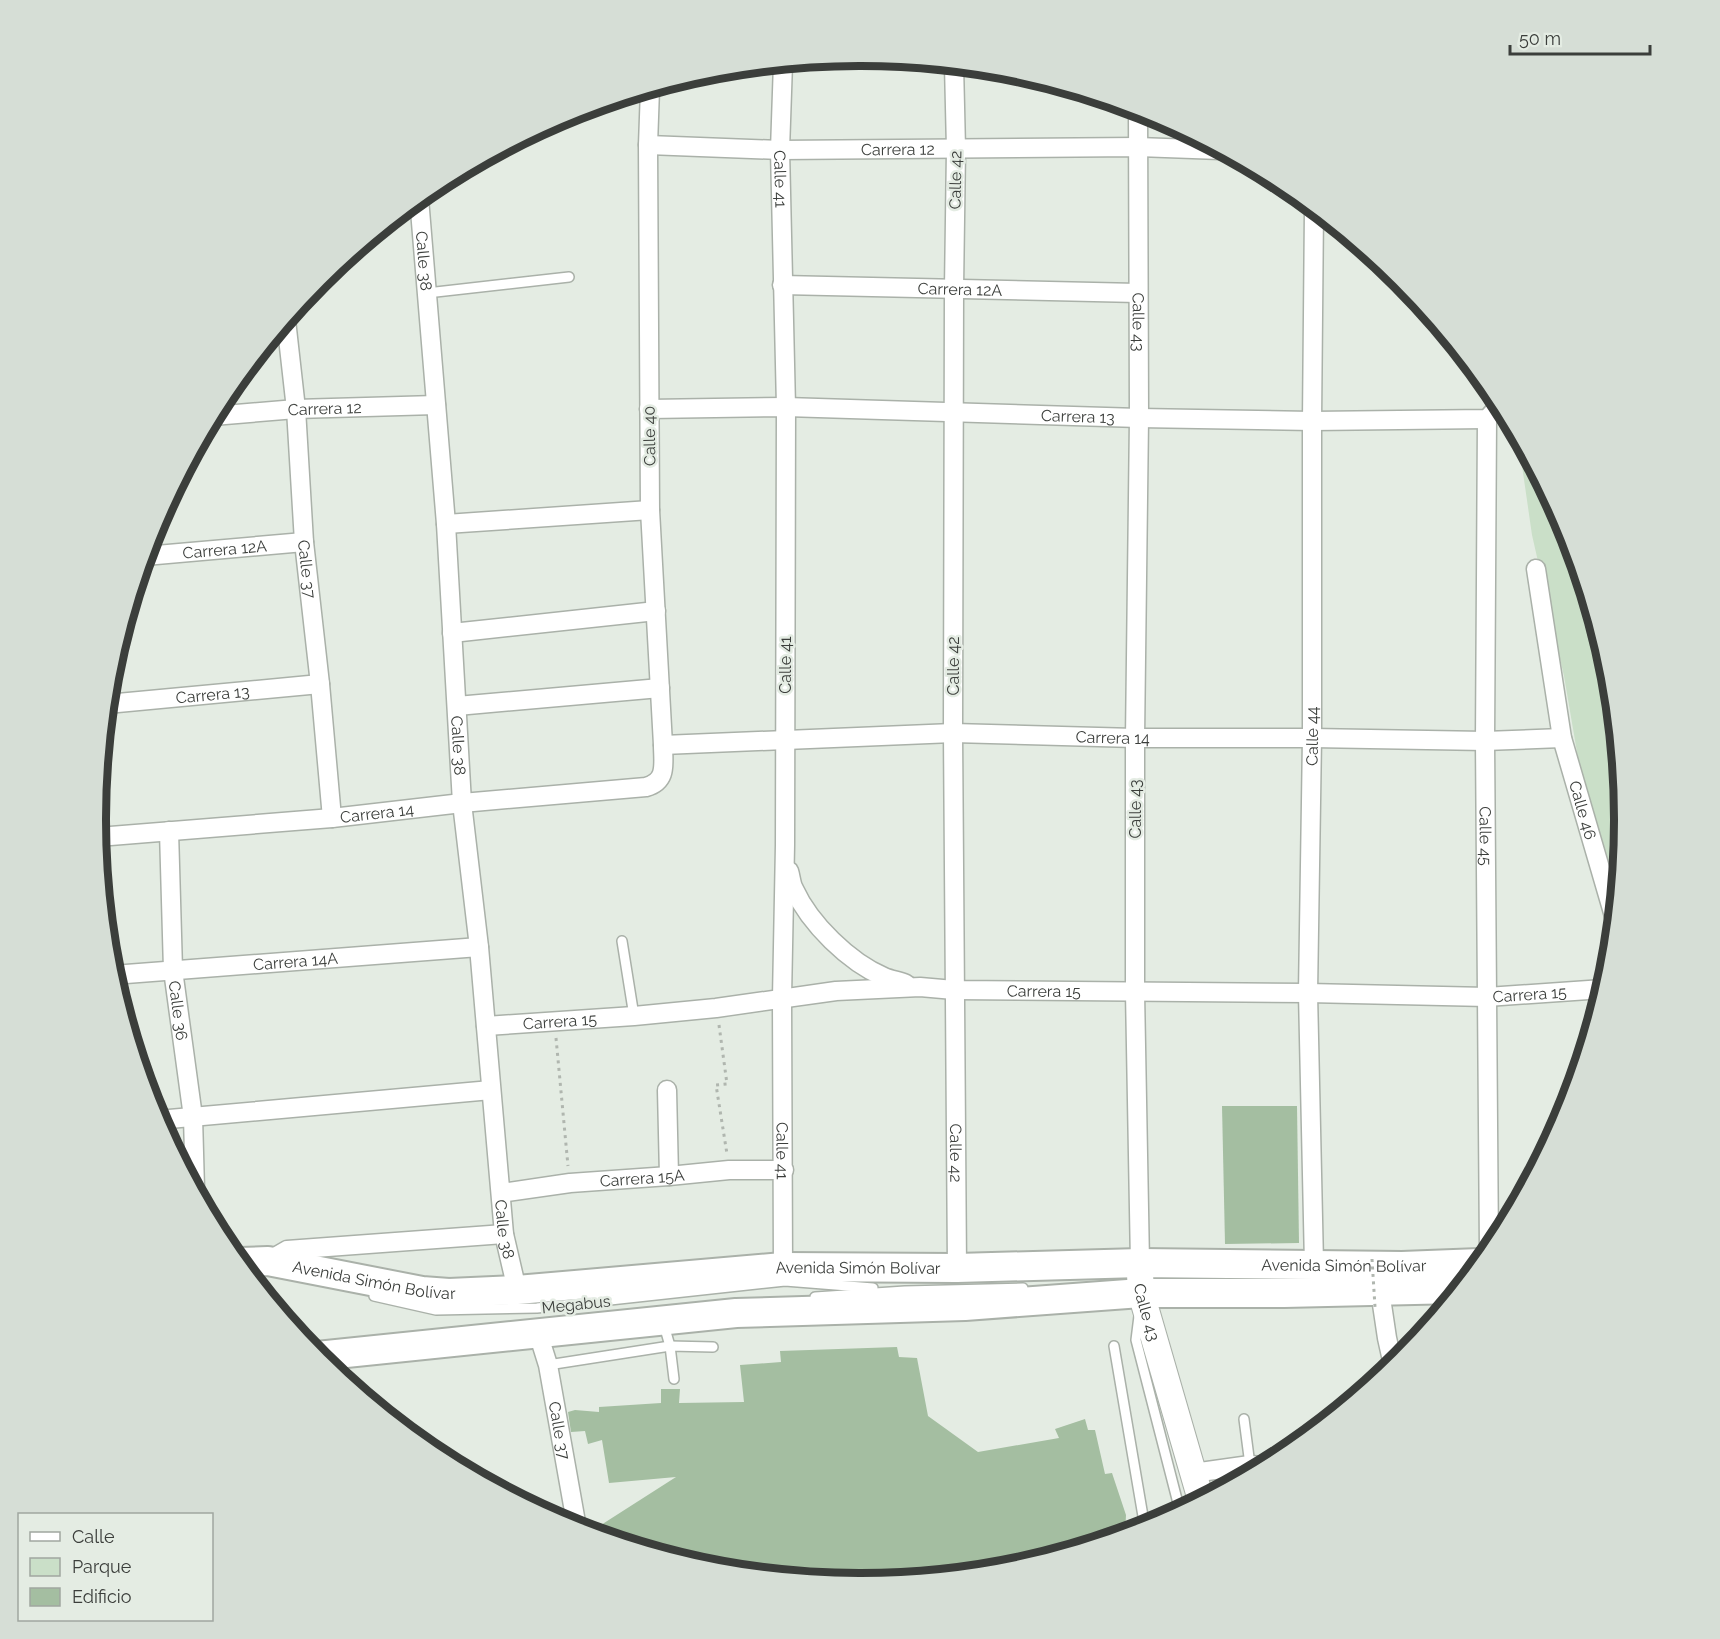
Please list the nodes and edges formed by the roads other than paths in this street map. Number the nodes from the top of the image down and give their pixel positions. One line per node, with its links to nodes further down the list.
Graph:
1 (783, 70): 9 (street, Calle 41)
2 (954, 72): 7 (street, Calle 42)
3 (650, 97): 5 (street, Calle 40)
4 (1138, 119): 6 (street, Calle 43)
5 (648, 145): 9 (street, Carrera 12); 21 (street, Calle 40)
6 (1138, 147): 7 (street, Carrera 12); 8 (street, Carrera 12); 16 (street, Calle 43)
7 (956, 149): 9 (street, Carrera 12); 14 (street, Calle 42)
8 (1203, 149)
9 (780, 150): 13 (street, Calle 41)
10 (420, 208): 15 (street, Calle 38)
11 (1314, 218): 27 (street, Calle 44)
12 (569, 277): 15 (lane)
13 (782, 285): 14 (street, Carrera 12A); 19 (street, Calle 41)
14 (954, 289): 16 (street, Carrera 12A); 22 (street, Calle 42)
15 (427, 293): 18 (street, Calle 38)
16 (1138, 293): 25 (street, Calle 43)
17 (287, 330): 20 (street, Calle 37)
18 (436, 405): 20 (street, Carrera 12); 29 (street, Calle 38)
19 (786, 407): 21 (street, Carrera 13); 22 (street, Carrera 13); 43 (street, Calle 41)
20 (296, 409): 24 (street, Carrera 12); 30 (street, Calle 37)
21 (649, 409): 28 (street, Calle 40)
22 (954, 412): 25 (street, Carrera 13); 39 (street, Calle 42)
23 (1494, 412): 26 (street)
24 (224, 415)
25 (1139, 418): 27 (street, Carrera 13); 40 (street, Calle 43)
26 (1487, 419): 27 (street, Carrera 13); 44 (street, Calle 45)
27 (1312, 422): 41 (street, Calle 44)
28 (650, 510): 29 (street); 33 (street, Calle 40)
29 (446, 524): 34 (street, Calle 38)
30 (304, 542): 31 (street, Carrera 12A); 35 (street, Calle 37)
31 (155, 555)
32 (1536, 570): 42 (street, Calle 46)
33 (656, 611): 34 (street); 36 (street, Calle 40)
34 (452, 633): 38 (street, Calle 38)
35 (320, 684): 37 (street, Carrera 13); 48 (street, Calle 37)
36 (660, 688): 38 (street); 45 (street, Calle 40)
37 (116, 703)
38 (457, 706): 47 (street, Calle 38)
39 (953, 733): 40 (street, Carrera 14); 43 (street, Carrera 14); 58 (street, Calle 42)
40 (1135, 738): 41 (street, Carrera 14); 60 (street, Calle 43)
41 (1312, 738): 44 (street, Carrera 14); 61 (street, Calle 44)
42 (1562, 738): 44 (street, Carrera 14); 52 (street, Calle 46)
43 (785, 740): 45 (street, Carrera 14); 51 (street, Calle 41)
44 (1485, 741): 62 (street, Calle 45)
45 (663, 745): 46 (street, Calle 40)
46 (657, 782): 47 (street, Carrera 14)
47 (462, 803): 48 (street, Carrera 14); 54 (street, Calle 38)
48 (332, 818): 49 (street, Carrera 14)
49 (169, 831): 50 (street, Carrera 14); 55 (street, Calle 36)
50 (107, 836)
51 (785, 845): 57 (street); 63 (street, Calle 41)
52 (1609, 899)
53 (622, 941): 64 (lane)
54 (479, 947): 55 (street, Carrera 14A); 65 (street, Calle 38)
55 (173, 970): 56 (street, Carrera 14A); 68 (street, Calle 36)
56 (123, 974)
57 (920, 987): 58 (street, Carrera 15); 63 (street, Carrera 15)
58 (954, 990): 60 (street, Carrera 15); 82 (street, Calle 42)
59 (1594, 990): 62 (street, Carrera 15)
60 (1135, 992): 61 (street, Carrera 15); 78 (street, Calle 43)
61 (1308, 993): 62 (street, Carrera 15); 80 (street, Calle 44)
62 (1487, 997): 75 (street, Calle 45)
63 (782, 998): 64 (street, Carrera 15); 70 (street, Calle 41)
64 (634, 1016): 65 (street, Carrera 15)
65 (486, 1026): 66 (street, Calle 38)
66 (491, 1090): 68 (street); 73 (street, Calle 38)
67 (667, 1090): 72 (street)
68 (194, 1117): 69 (street); 71 (street, Calle 36)
69 (169, 1119)
70 (784, 1170): 72 (street, Carrera 15A); 81 (street, Calle 41)
71 (195, 1173)
72 (669, 1176): 73 (street, Carrera 15A)
73 (501, 1193): 74 (street, Calle 38)
74 (504, 1234): 77 (street); 84 (street, Calle 38)
75 (1489, 1235)
76 (250, 1262): 77 (main road, Avenida Simón Bolívar)
77 (268, 1262): 84 (main road, Avenida Simón Bolívar)
78 (1140, 1263): 80 (main road, Avenida Simón Bolívar); 82 (main road, Avenida Simón Bolívar); 87 (street, Calle 43)
79 (1469, 1263): 80 (main road, Avenida Simón Bolívar)
80 (1314, 1264): 87 (main road)
81 (783, 1267): 82 (main road, Avenida Simón Bolívar); 84 (main road, Avenida Simón Bolívar)
82 (957, 1268)
83 (1029, 1288): 86 (lane, Megabus)
84 (517, 1290)
85 (1448, 1290): 90 (main road, Avenida Simón Bolívar)
86 (905, 1291): 88 (lane, Megabus); 89 (lane, Megabus)
87 (1141, 1293): 90 (main road, Avenida Simón Bolívar); 94 (main road, Avenida Simón Bolívar); 104 (street, Calle 43); 106 (lane)
88 (370, 1295)
89 (810, 1297)
90 (1377, 1299): 97 (street)
91 (751, 1302): 92 (lane, Megabus)
92 (503, 1327)
93 (538, 1333): 94 (main road, Avenida Simón Bolívar); 98 (main road, Avenida Simón Bolívar); 99 (street, Calle 37)
94 (666, 1333): 96 (lane); 99 (lane); 100 (lane)
95 (1114, 1346): 108 (lane)
96 (713, 1347)
97 (1391, 1354)
98 (330, 1355)
99 (548, 1365): 107 (street, Calle 37)
100 (674, 1378)
101 (1244, 1419): 102 (lane)
102 (1255, 1461)
103 (1245, 1467): 104 (street)
104 (1193, 1473): 105 (street, Calle 43)
105 (1199, 1492)
106 (1178, 1502)
107 (575, 1517)
108 (1143, 1518)

